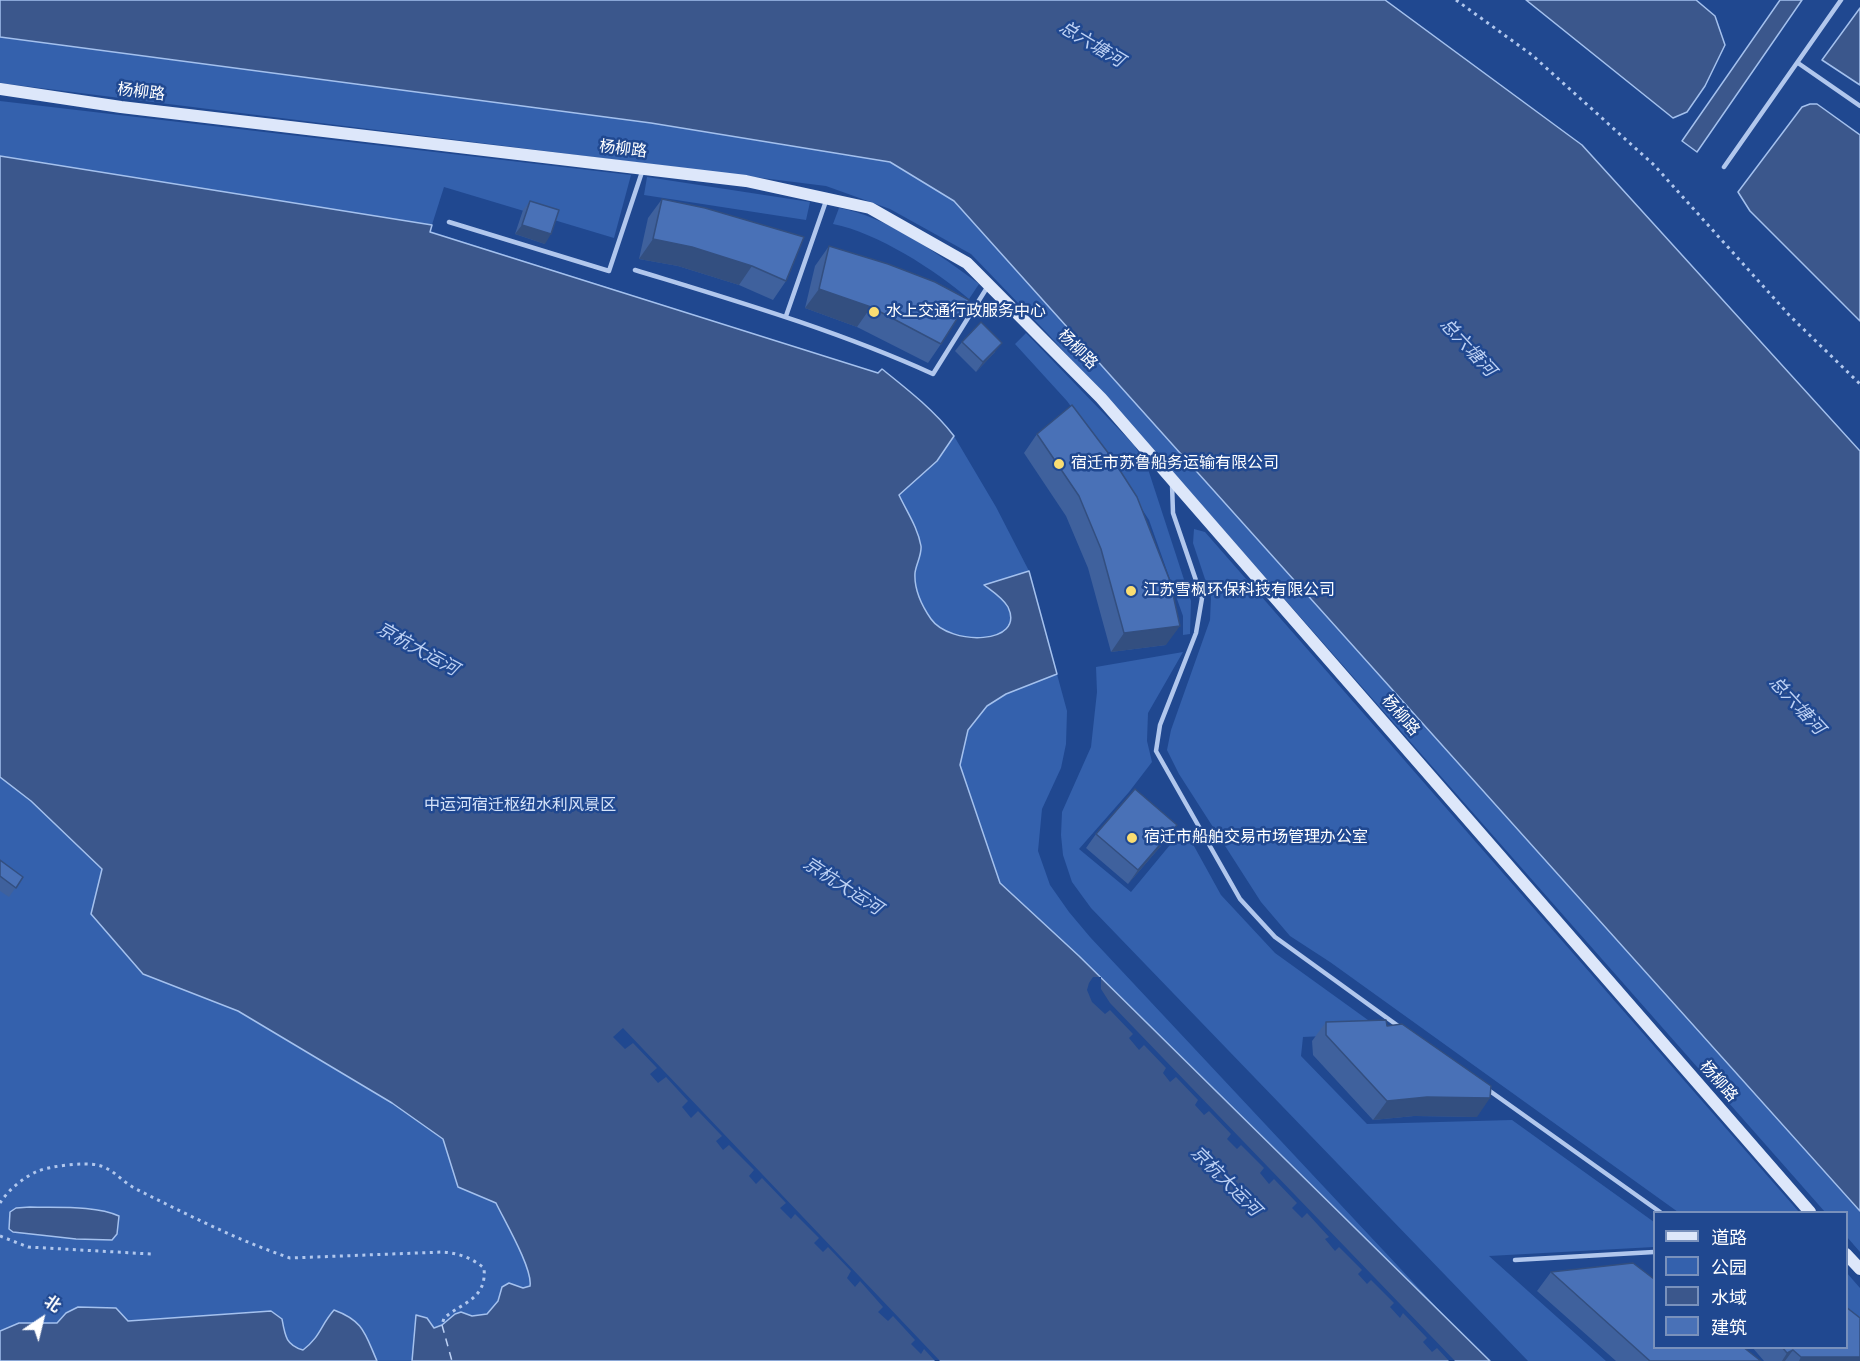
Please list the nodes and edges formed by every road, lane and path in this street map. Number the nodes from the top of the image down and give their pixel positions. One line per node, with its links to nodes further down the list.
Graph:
1 (1456, 0): 13 (path)
2 (1841, 0): 3 (lane)
3 (1798, 63): 5 (lane); 6 (lane)
4 (0, 89): 7 (street, 杨柳路)
5 (1860, 106)
6 (1724, 167)
7 (643, 169): 8 (street, 杨柳路); 9 (lane)
8 (827, 198): 11 (street, 杨柳路); 12 (lane)
9 (449, 222)
10 (635, 270): 12 (lane)
11 (989, 285): 12 (lane); 14 (street, 杨柳路)
12 (786, 316)
13 (1860, 384)
14 (1172, 480): 15 (lane); 19 (street, 杨柳路)
15 (1409, 1034)
16 (1477, 1082): 18 (lane)
17 (0, 1203): 26 (path)
18 (1659, 1211)
19 (1809, 1211)
20 (0, 1236): 22 (path)
21 (1653, 1252): 24 (lane)
22 (151, 1254)
23 (1848, 1256): 25 (street)
24 (1515, 1260)
25 (1860, 1269)
26 (442, 1325)

